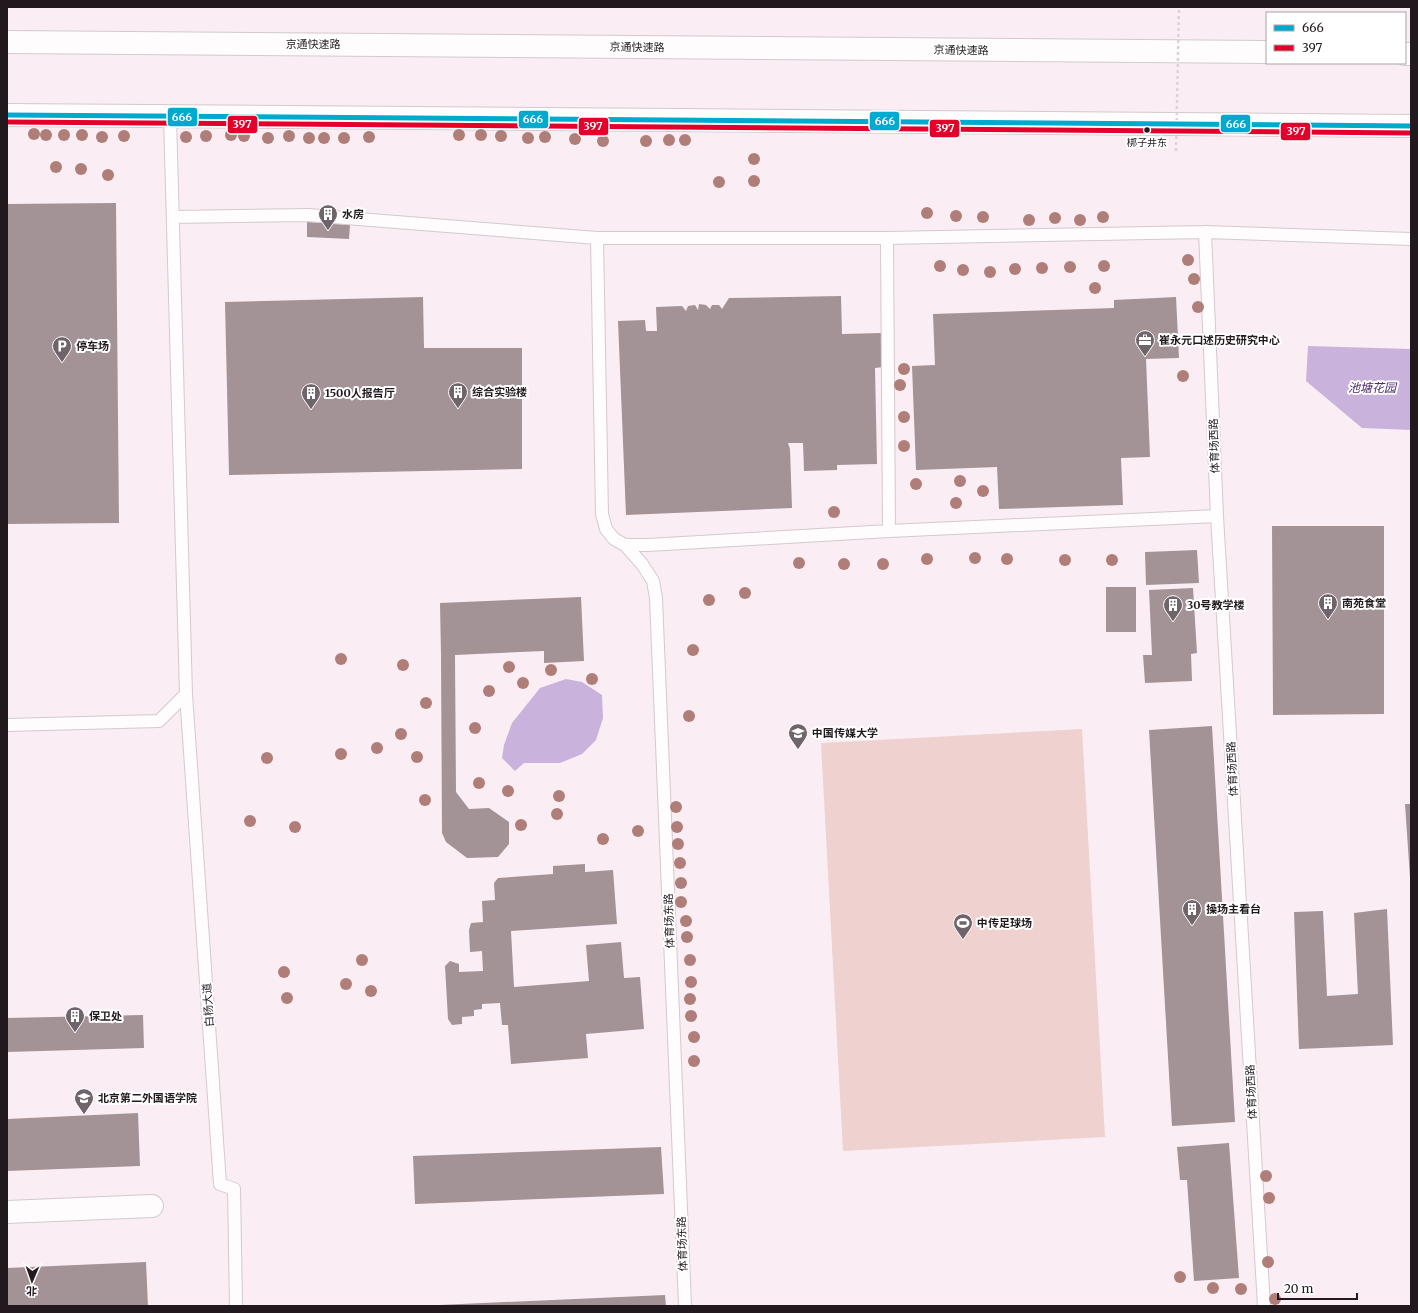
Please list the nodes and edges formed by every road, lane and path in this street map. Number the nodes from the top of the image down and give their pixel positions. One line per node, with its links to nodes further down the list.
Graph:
1 (1179, 7): 7 (path, bridge)
2 (7, 42): 3 (main road, 京通快速路)
3 (1266, 52)
4 (7, 115): 5 (main road)
5 (170, 117): 6 (main road); 8 (lane)
6 (1411, 126)
7 (1176, 151)
8 (173, 217): 10 (lane); 16 (lane)
9 (1205, 232): 11 (lane); 12 (lane); 13 (lane, 体育场西路)
10 (597, 238): 11 (lane); 15 (lane, 体育场东路)
11 (886, 238): 14 (lane)
12 (1411, 239)
13 (1217, 516): 14 (lane); 22 (lane, 体育场西路)
14 (889, 531): 15 (lane)
15 (625, 545): 21 (lane, 体育场东路)
16 (186, 694): 17 (lane); 20 (lane, 白杨大道)
17 (7, 726)
18 (152, 1206): 19 (main road)
19 (7, 1212)
20 (236, 1306)
21 (685, 1306)
22 (1264, 1306)

